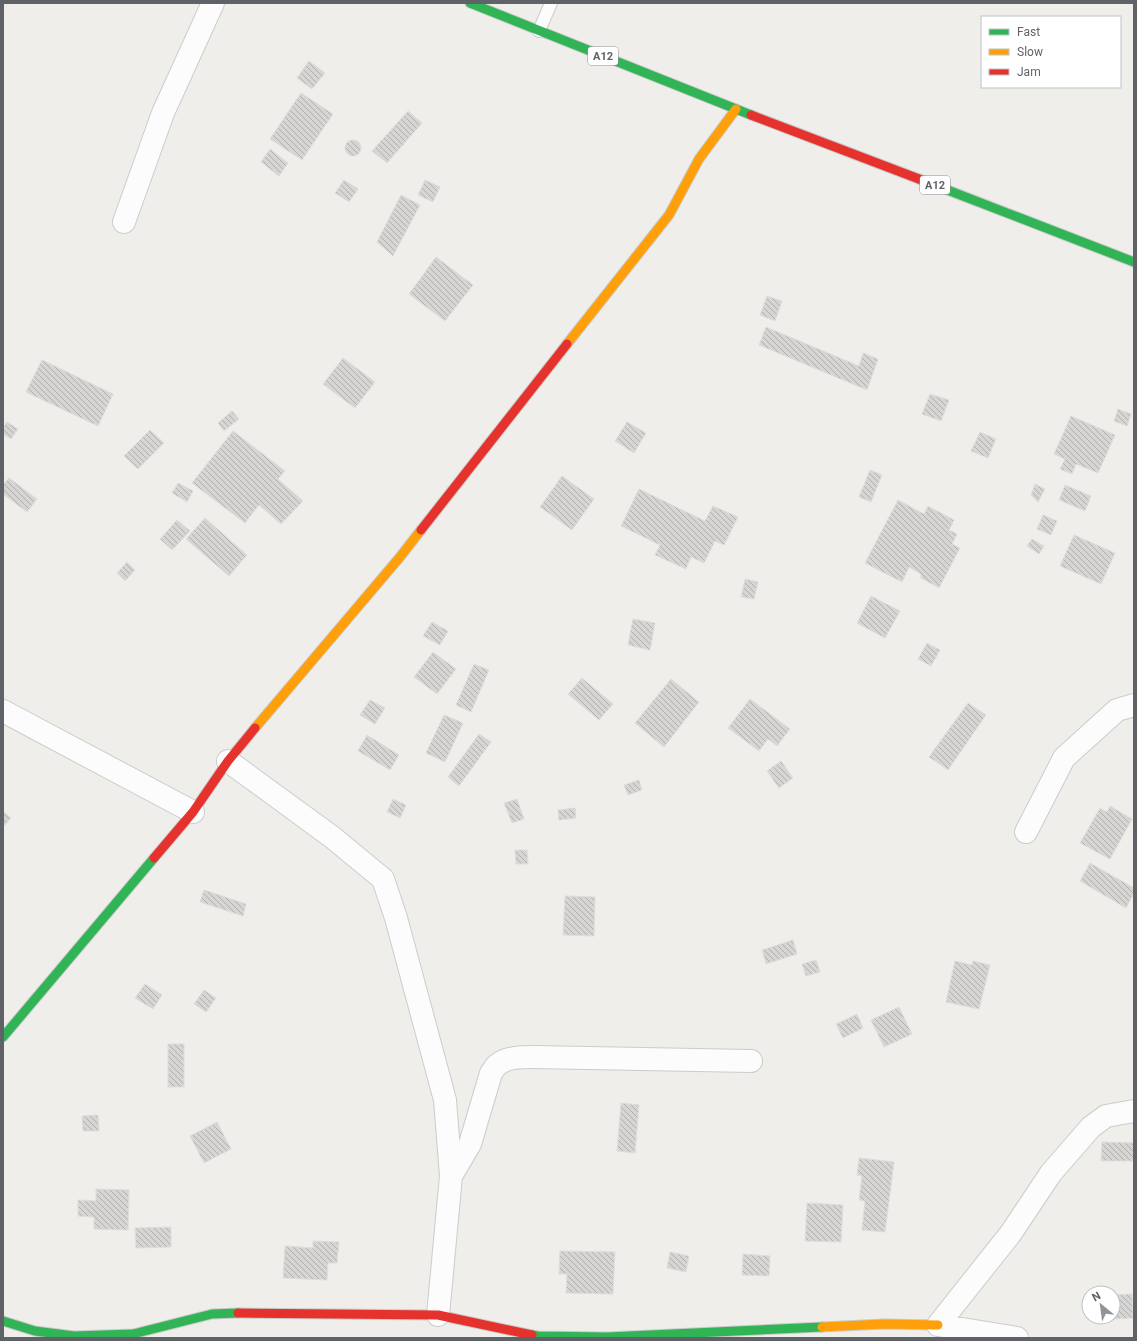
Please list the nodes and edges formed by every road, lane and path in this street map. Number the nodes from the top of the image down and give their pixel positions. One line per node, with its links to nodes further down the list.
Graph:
1 (213, 3): 6 (street)
2 (470, 3): 4 (street, A12)
3 (550, 3): 4 (lane)
4 (539, 31): 5 (street, A12)
5 (736, 109): 7 (street, A12); 10 (street)
6 (124, 222)
7 (1134, 262)
8 (1134, 705): 12 (street)
9 (3, 711): 11 (street)
10 (228, 761): 11 (street); 16 (street)
11 (193, 812): 13 (street)
12 (1026, 832)
13 (3, 1037)
14 (751, 1061): 16 (street)
15 (1134, 1111): 19 (street)
16 (451, 1176): 17 (street)
17 (438, 1315): 20 (street); 21 (street)
18 (3, 1321): 21 (street)
19 (938, 1326): 20 (street); 22 (street)
20 (829, 1332)
21 (130, 1336)
22 (1017, 1338)

